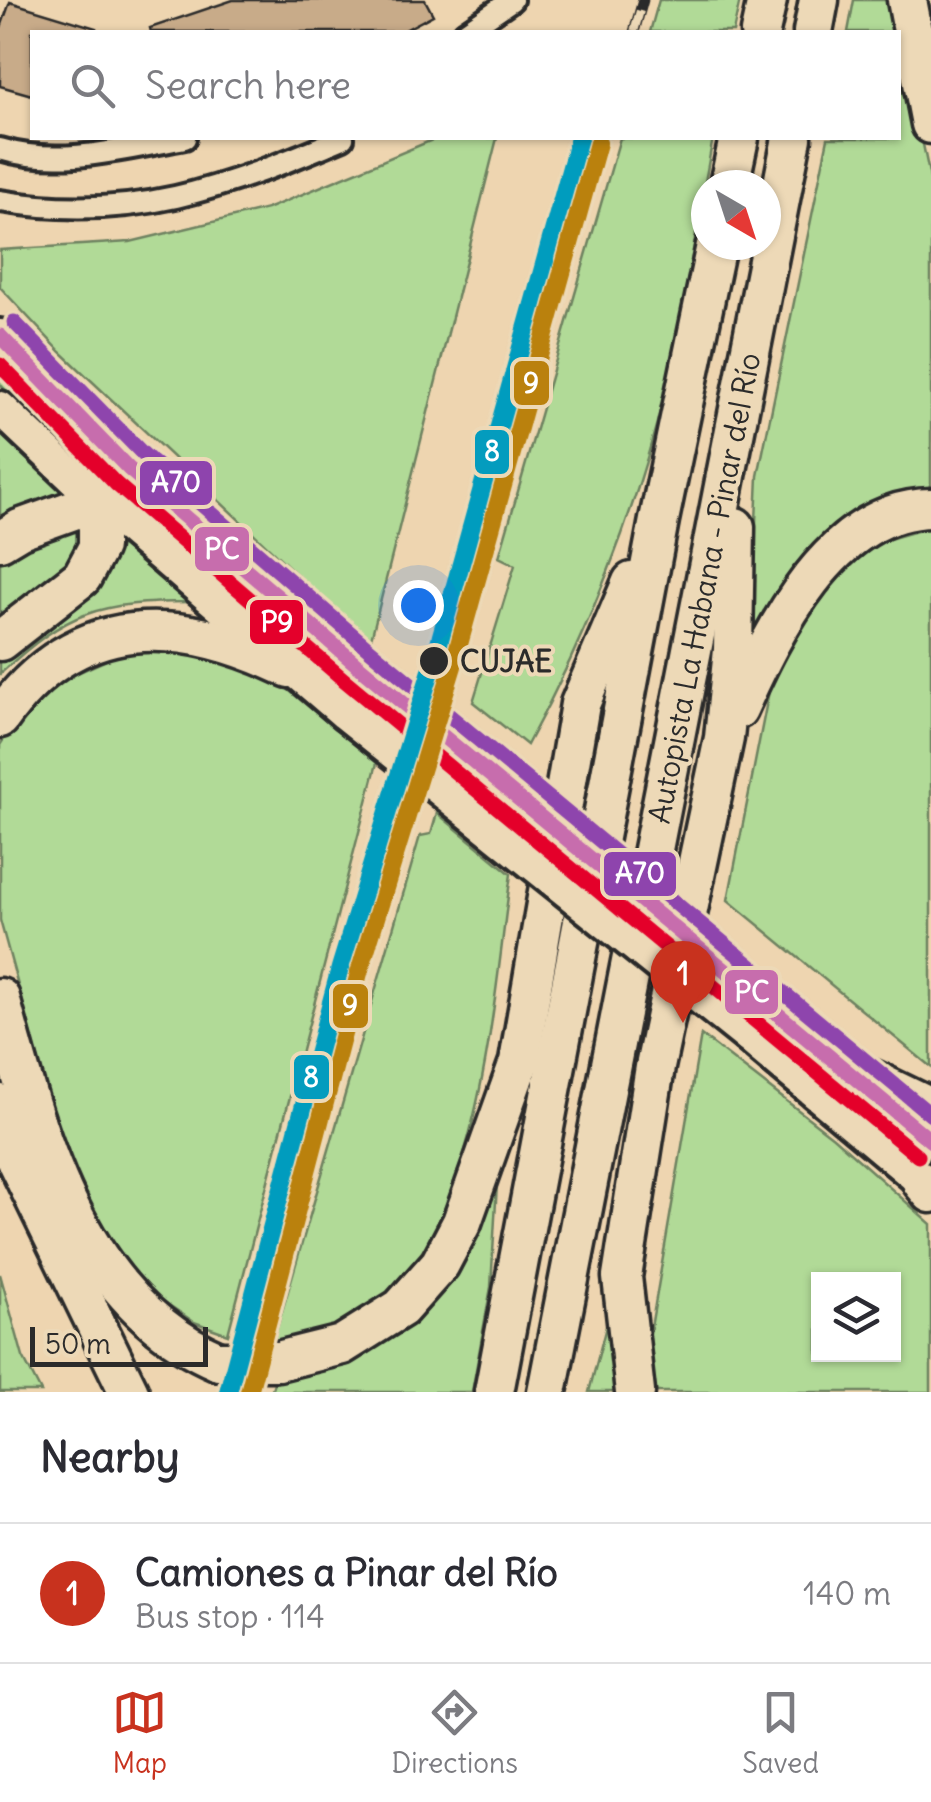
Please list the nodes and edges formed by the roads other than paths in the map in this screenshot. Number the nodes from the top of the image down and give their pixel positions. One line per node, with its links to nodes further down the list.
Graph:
1 (512, 0): 5 (street)
2 (767, 0): 6 (highway)
3 (819, 0): 7 (highway)
4 (907, 0): 8 (highway)
5 (468, 30)
6 (760, 30)
7 (812, 30)
8 (931, 124)
9 (174, 140): 13 (street)
10 (338, 140): 15 (street)
11 (739, 140): 14 (highway)
12 (792, 140): 17 (highway, Autopista La Habana - Pinar del Río)
13 (0, 149)
14 (732, 170)
15 (0, 201)
16 (713, 260): 22 (highway, Autopista La Habana - Pinar del Río)
17 (752, 336): 28 (highway); 40 (highway, Autopista La Habana - Pinar del Río)
18 (0, 339): 20 (highway); 24 (highway)
19 (0, 408): 20 (highway)
20 (98, 502): 23 (highway); 24 (highway); 25 (highway); 26 (highway)
21 (931, 508): 28 (highway)
22 (660, 520): 30 (highway); 36 (highway, Autopista La Habana - Pinar del Río)
23 (0, 541)
24 (276, 595): 31 (highway, bridge)
25 (0, 642)
26 (289, 668): 27 (highway); 37 (highway, bridge)
27 (0, 718)
28 (724, 738): 35 (highway)
29 (0, 998): 30 (highway, bridge)
30 (519, 1062): 36 (highway)
31 (834, 1062): 33 (highway); 34 (highway)
32 (0, 1104): 38 (highway)
33 (931, 1108)
34 (931, 1140)
35 (641, 1145): 40 (highway); 41 (highway)
36 (538, 1162): 39 (highway, Autopista La Habana - Pinar del Río)
37 (928, 1188)
38 (129, 1392)
39 (494, 1392)
40 (549, 1392)
41 (635, 1392)

